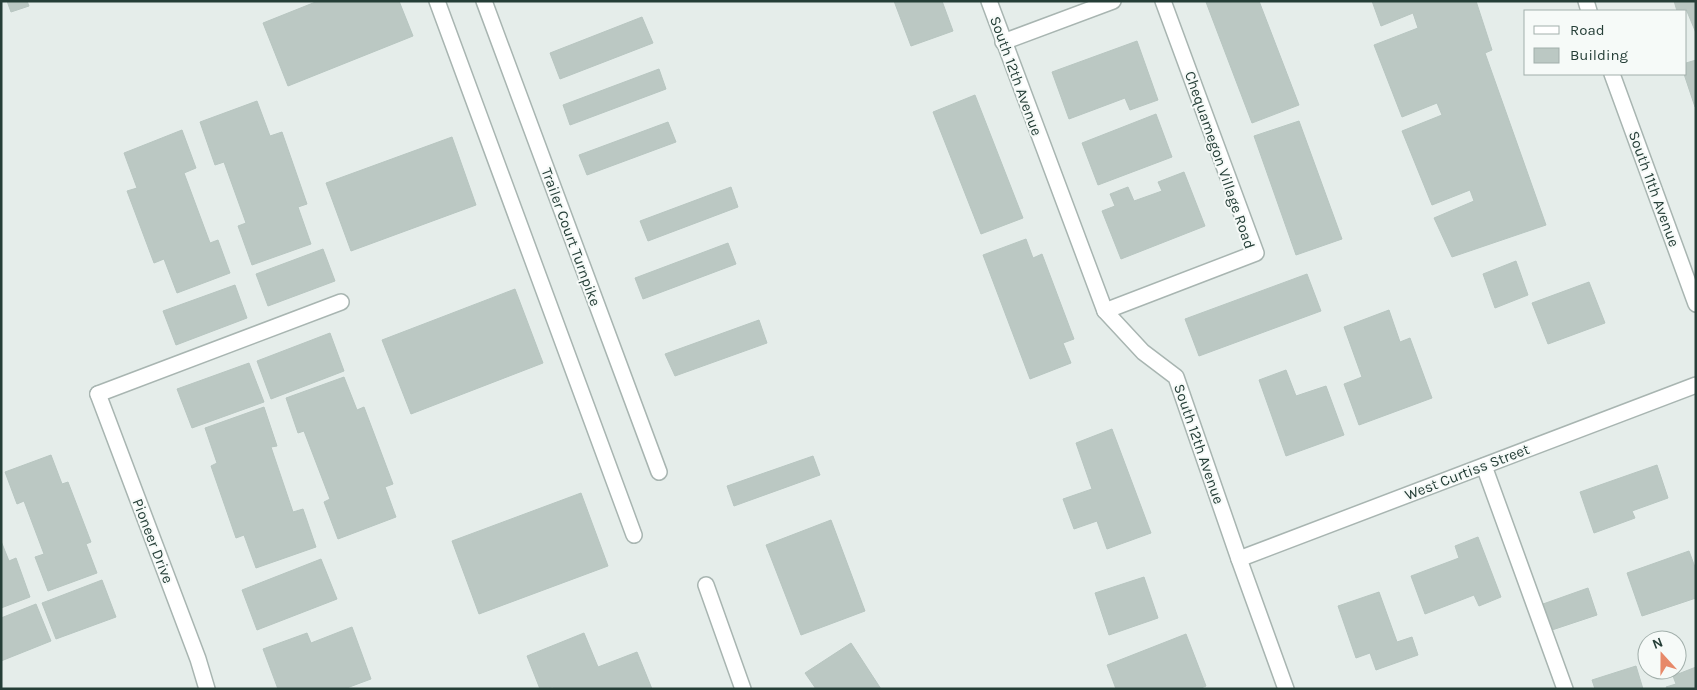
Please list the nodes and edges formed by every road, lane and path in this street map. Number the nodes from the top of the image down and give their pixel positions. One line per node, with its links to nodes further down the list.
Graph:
1 (438, 1): 14 (street)
2 (484, 1): 13 (street, Trailer Court Turnpike)
3 (989, 1): 6 (street, South 12th Avenue)
4 (1113, 1): 6 (street)
5 (1163, 1): 10 (street, Chequamegon Village Road)
6 (1003, 42): 10 (street, South 12th Avenue)
7 (1612, 75): 9 (street, South 11th Avenue)
8 (341, 302): 17 (street, Pioneer Drive)
9 (1696, 304)
10 (1104, 311): 15 (street, South 12th Avenue)
11 (1696, 385): 12 (street, West Curtiss Street)
12 (1484, 466): 15 (street, West Curtiss Street); 20 (street)
13 (659, 472)
14 (634, 535)
15 (1239, 559): 19 (street, South 12th Avenue)
16 (706, 585): 18 (street)
17 (207, 689)
18 (743, 689)
19 (1286, 689)
20 (1565, 689)

